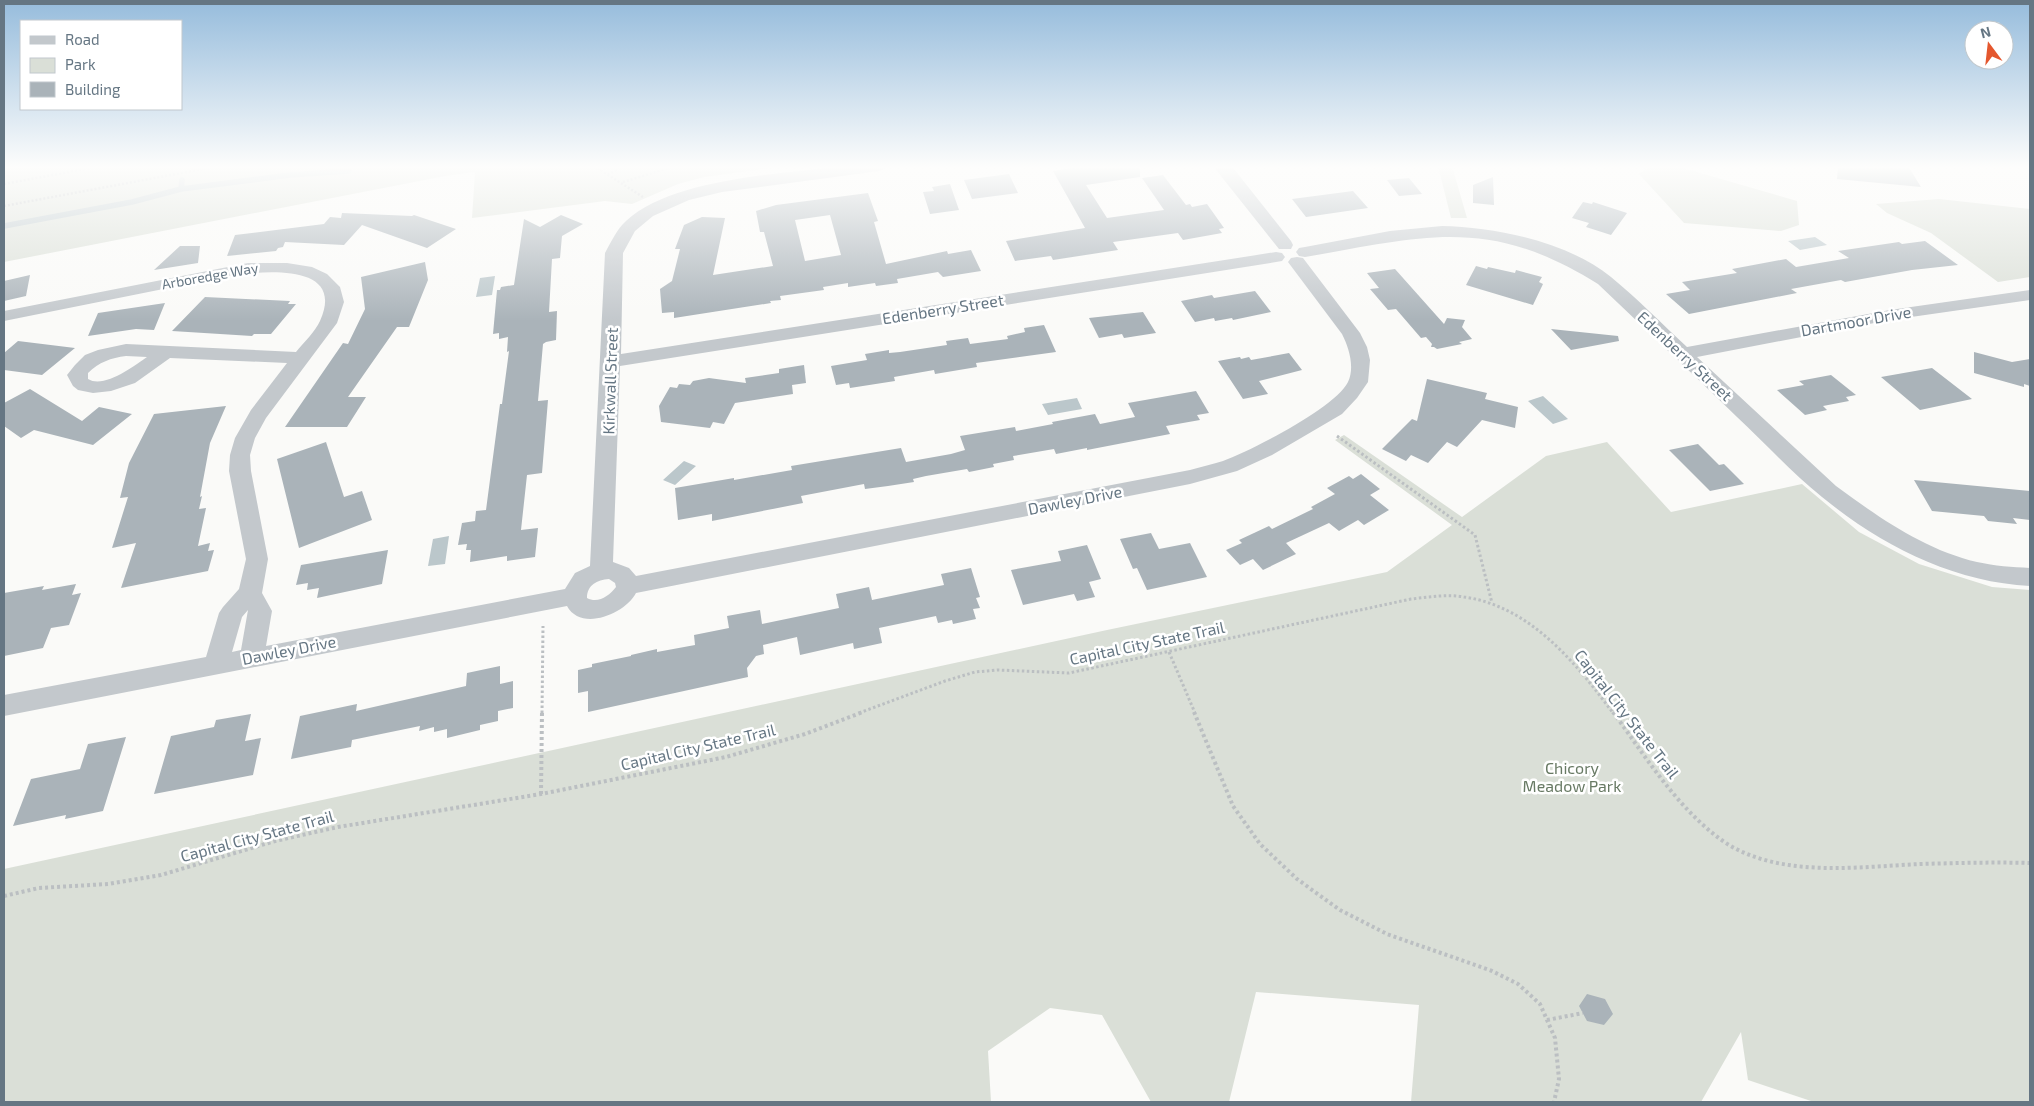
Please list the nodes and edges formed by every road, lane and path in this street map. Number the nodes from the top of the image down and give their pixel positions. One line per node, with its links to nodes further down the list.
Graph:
1 (638, 218): 10 (street, Kirkwall Street)
2 (1258, 218): 3 (street)
3 (1280, 251): 4 (street); 10 (street, Edenberry Street)
4 (1301, 257): 8 (street, Edenberry Street); 14 (street, Dawley Drive)
5 (2030, 295): 8 (street, Dartmoor Drive)
6 (4, 316): 9 (street, Arboredge Way)
7 (165, 352): 9 (street)
8 (1683, 354): 13 (street, Edenberry Street)
9 (302, 358): 15 (street, Arboredge Way)
10 (611, 361): 12 (street, Kirkwall Street)
11 (1338, 436): 17 (path)
12 (601, 571): 14 (street); 16 (street)
13 (2030, 577)
14 (628, 586): 16 (street)
15 (250, 593): 20 (street); 21 (street)
16 (574, 596): 20 (street, Dawley Drive)
17 (1492, 603): 19 (path, Capital City State Trail); 24 (path, Capital City State Trail)
18 (543, 626): 23 (path)
19 (1169, 652): 23 (path, Capital City State Trail); 27 (path)
20 (252, 657): 21 (street, Dawley Drive)
21 (216, 664): 22 (street, Dawley Drive)
22 (4, 706)
23 (541, 794): 25 (path, Capital City State Trail)
24 (2030, 863)
25 (4, 896)
26 (1583, 1013): 27 (path)
27 (1547, 1020): 28 (path)
28 (1554, 1102)

